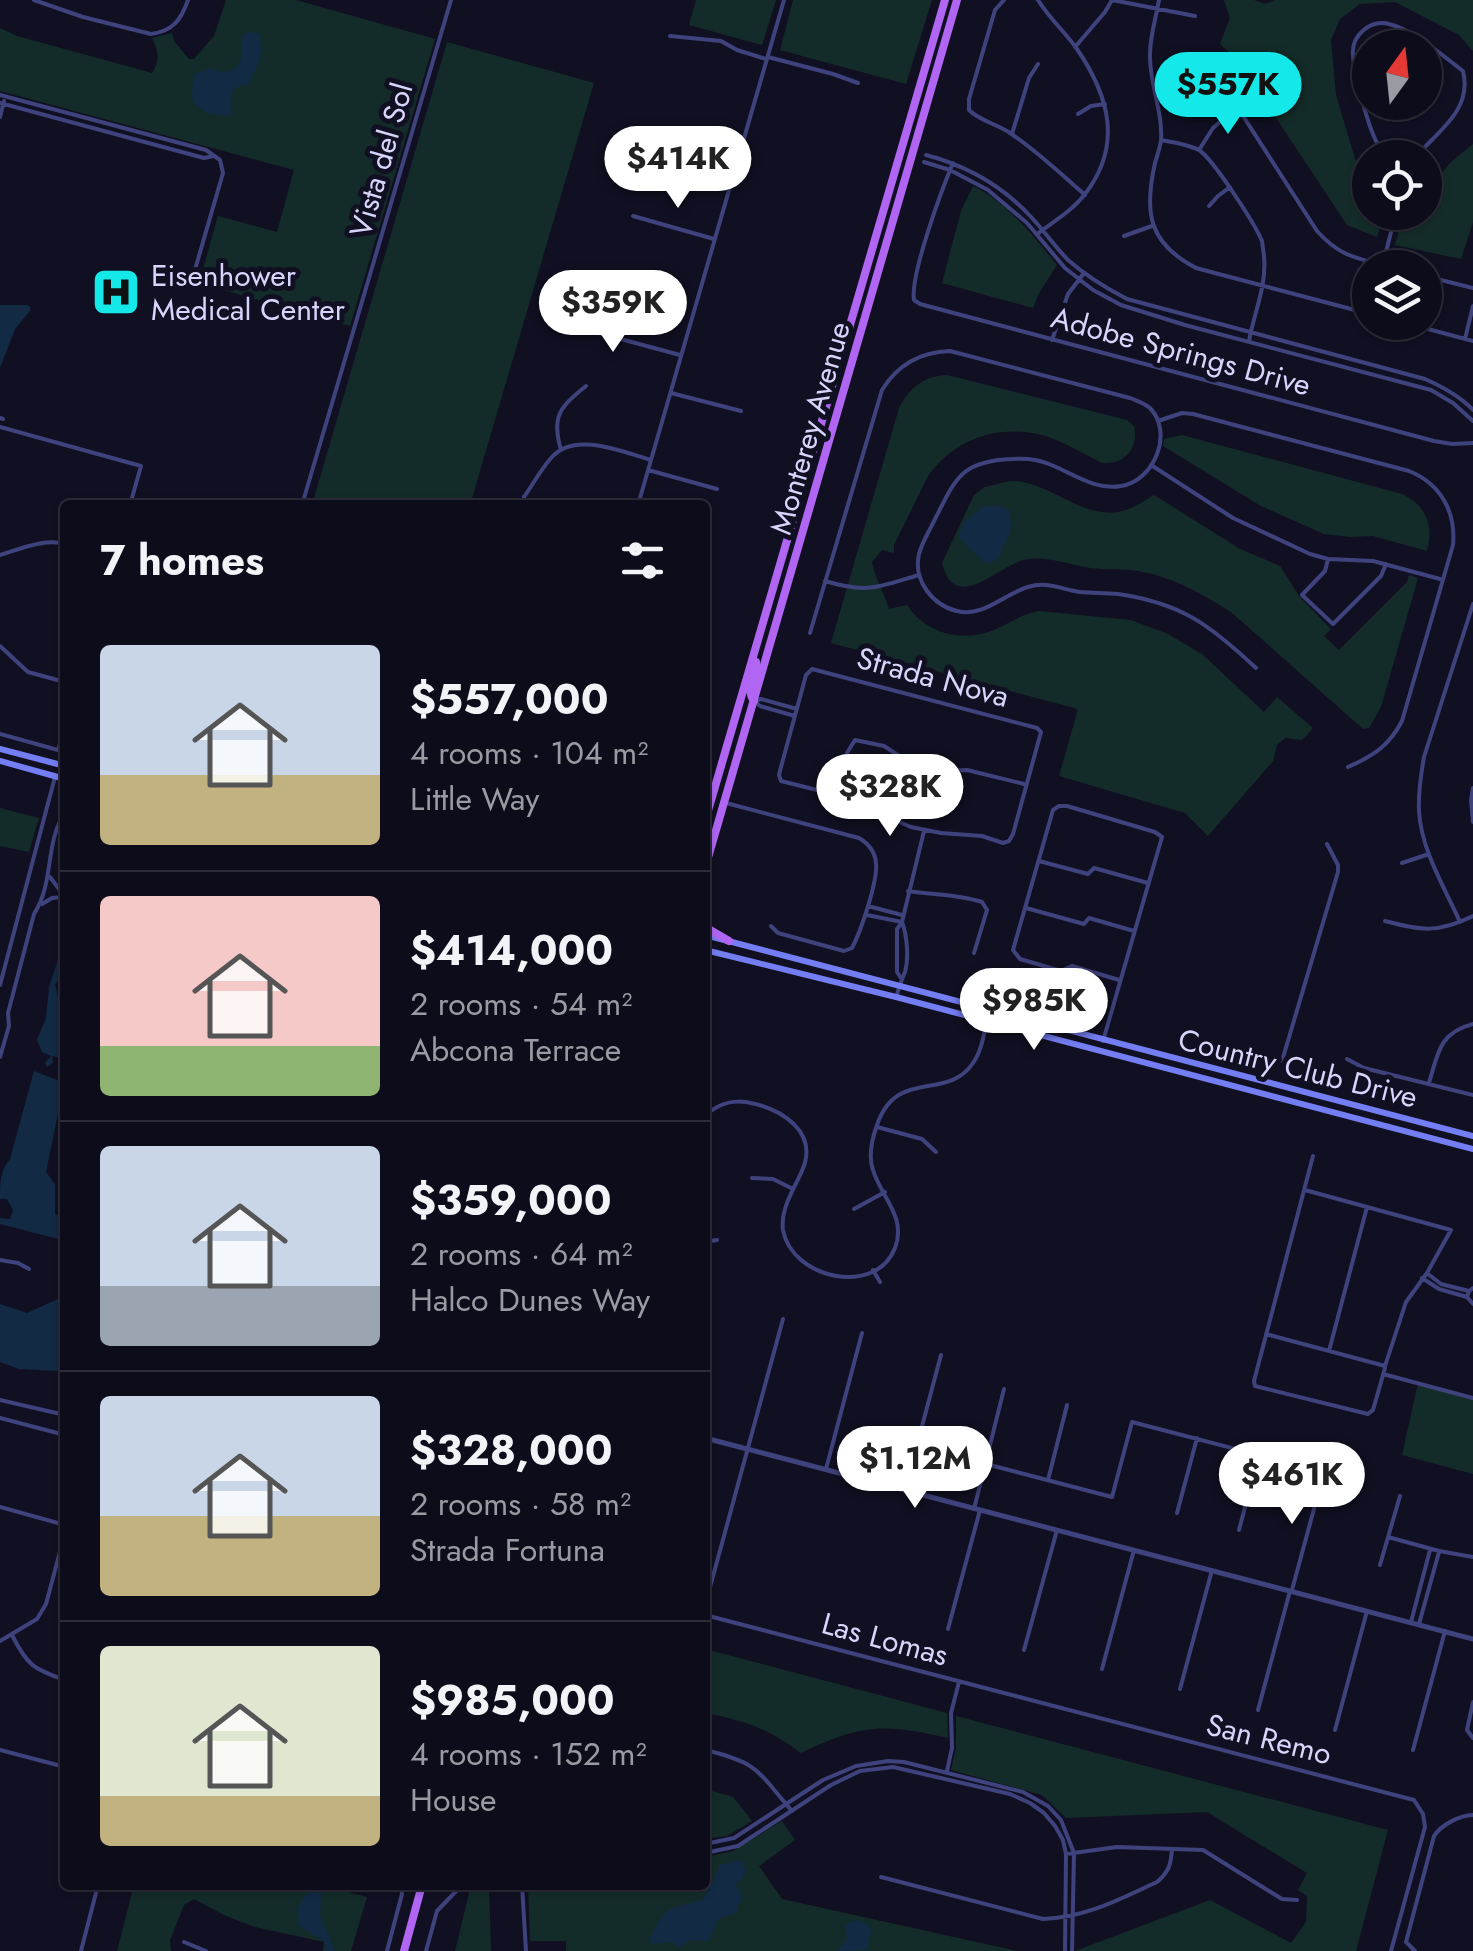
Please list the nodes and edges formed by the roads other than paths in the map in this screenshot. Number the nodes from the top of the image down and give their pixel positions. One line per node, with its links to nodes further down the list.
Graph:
1 (34, 0): 2 (street)
2 (188, 0)
3 (451, 0): 81 (street, Vista del Sol)
4 (784, 0): 18 (street)
5 (945, 0): 55 (main road, Monterey Avenue)
6 (957, 0): 65 (main road, Monterey Avenue)
7 (1004, 0): 29 (street)
8 (1038, 0): 16 (street)
9 (1112, 0): 11 (street); 16 (street)
10 (1159, 0): 11 (street)
11 (1158, 10): 12 (street); 31 (street)
12 (1195, 16)
13 (1364, 30): 14 (street)
14 (1401, 30)
15 (670, 36): 18 (street)
16 (1075, 47): 24 (street)
17 (1442, 55): 23 (street)
18 (767, 58): 21 (street); 35 (street)
19 (1038, 64): 29 (street)
20 (1210, 76): 25 (street)
21 (858, 84)
22 (2, 100): 28 (street); 48 (street)
23 (1469, 102)
24 (1105, 104): 27 (street); 40 (street)
25 (1237, 107): 33 (street); 47 (street)
26 (1464, 113): 32 (street)
27 (1078, 114)
28 (0, 117)
29 (1012, 134): 40 (street)
30 (640, 135): 35 (street)
31 (1161, 140): 33 (street); 43 (street)
32 (1435, 140)
33 (1199, 150): 39 (street)
34 (926, 155): 37 (street)
35 (737, 160): 46 (street)
36 (924, 162): 38 (street)
37 (953, 163): 38 (street); 44 (street)
38 (950, 170): 44 (street); 61 (street, Adobe Springs Drive)
39 (1230, 187): 41 (street); 52 (street)
40 (1085, 195): 44 (street)
41 (1209, 206)
42 (632, 216): 46 (street)
43 (1152, 226): 45 (street); 52 (street)
44 (1040, 232): 49 (street); 50 (street)
45 (1124, 236)
46 (714, 239): 64 (street)
47 (1352, 256)
48 (194, 273)
49 (1084, 274): 50 (street); 58 (street)
50 (1079, 280): 61 (street); 62 (street)
51 (1442, 280): 53 (street)
52 (1262, 286): 56 (street); 58 (street)
53 (1473, 288)
54 (1473, 306): 60 (street)
55 (854, 309): 65 (main road); 93 (main road, Monterey Avenue)
56 (1352, 309)
57 (554, 321): 64 (street)
58 (1250, 333): 62 (street); 68 (street)
59 (1442, 333): 60 (street)
60 (1465, 339): 63 (street)
61 (1052, 340): 73 (street, Adobe Springs Drive)
62 (1249, 341): 71 (street)
63 (1473, 341)
64 (681, 356): 67 (street)
65 (854, 356): 96 (main road, Monterey Avenue)
66 (586, 386): 74 (street)
67 (671, 393): 69 (street); 75 (street)
68 (1473, 410)
69 (740, 411)
70 (1157, 421): 76 (street); 88 (street); 89 (street)
71 (1473, 421)
72 (0, 428): 80 (street)
73 (1473, 443)
74 (561, 450): 75 (street); 79 (street)
75 (651, 460): 77 (street)
76 (1151, 465): 85 (street); 87 (street)
77 (648, 470): 78 (street); 82 (street)
78 (717, 489)
79 (524, 497)
80 (131, 500)
81 (303, 500)
82 (639, 500)
83 (60, 542): 84 (street)
84 (0, 555)
85 (1328, 560): 86 (street); 86 (street)
86 (1386, 564): 88 (street)
87 (920, 575): 89 (street); 94 (street)
88 (1442, 580): 104 (street)
89 (825, 581): 91 (street)
90 (1473, 604): 119 (street)
91 (810, 632)
92 (0, 646): 95 (street)
93 (755, 652): 96 (main road); 113 (main road, Monterey Avenue)
94 (1256, 668)
95 (60, 681)
96 (754, 701): 97 (street); 112 (main road, Monterey Avenue)
97 (796, 712): 109 (street, Strada Nova); 111 (street)
98 (0, 734): 99 (street)
99 (60, 744)
100 (0, 749): 103 (main road)
101 (904, 760): 111 (street)
102 (0, 761): 107 (main road)
103 (60, 767)
104 (1348, 767)
105 (60, 769): 107 (main road)
106 (946, 772): 109 (street)
107 (56, 776): 108 (main road); 148 (street)
108 (60, 777)
109 (1026, 784): 116 (street)
110 (1473, 788): 115 (street)
111 (837, 795): 116 (street)
112 (724, 803): 118 (main road, Monterey Avenue); 128 (street)
113 (710, 804)
114 (60, 822): 122 (street)
115 (1473, 822)
116 (924, 831): 125 (street)
117 (1327, 844): 157 (street)
118 (710, 851)
119 (1429, 854): 121 (street); 137 (street)
120 (1039, 861): 123 (street); 123 (street); 129 (street)
121 (1402, 863)
122 (50, 877): 124 (street); 127 (street)
123 (1148, 882): 140 (street)
124 (60, 890)
125 (908, 891): 132 (street); 144 (street)
126 (60, 897): 127 (street)
127 (42, 904): 155 (street)
128 (867, 906): 130 (street); 131 (street)
129 (1026, 908): 140 (street); 145 (street)
130 (882, 910): 132 (street); 134 (street)
131 (865, 914): 134 (street); 138 (street)
132 (902, 914): 136 (street)
133 (1473, 916): 137 (street)
134 (880, 918): 136 (street)
135 (1385, 920): 137 (street)
136 (902, 922): 147 (street)
137 (1460, 922)
138 (770, 926)
139 (710, 931): 142 (main road)
140 (1136, 931): 146 (street)
141 (710, 936): 142 (main road, Country Club Drive)
142 (729, 942): 147 (main road, Country Club Drive)
143 (710, 951): 149 (main road, Country Club Drive)
144 (974, 953)
145 (1061, 971): 146 (street); 153 (street)
146 (1119, 980): 154 (street)
147 (900, 982): 149 (street); 150 (main road, Country Club Drive)
148 (0, 986)
149 (896, 998): 151 (main road, Country Club Drive)
150 (989, 1010): 151 (street); 153 (main road, Country Club Drive)
151 (986, 1022): 161 (street); 163 (main road, Country Club Drive)
152 (1473, 1024): 158 (street)
153 (1046, 1026): 154 (main road, Country Club Drive)
154 (1103, 1041): 162 (main road, Country Club Drive)
155 (0, 1057)
156 (1347, 1059): 158 (street)
157 (1282, 1061)
158 (1428, 1085): 159 (street)
159 (1473, 1095)
160 (710, 1111): 167 (street)
161 (876, 1126): 164 (street); 169 (street)
162 (1473, 1136)
163 (1473, 1149)
164 (936, 1152)
165 (1313, 1156): 168 (street)
166 (752, 1178): 167 (street)
167 (793, 1189): 176 (street)
168 (1305, 1190): 170 (street); 183 (street)
169 (885, 1192): 171 (street); 176 (street)
170 (1367, 1207): 177 (street); 184 (street)
171 (854, 1209)
172 (718, 1240): 173 (street)
173 (710, 1241)
174 (0, 1260): 175 (street)
175 (29, 1269)
176 (873, 1270): 178 (street)
177 (1424, 1276): 179 (street); 186 (street)
178 (880, 1282)
179 (1470, 1292): 180 (street)
180 (1473, 1304)
181 (783, 1320): 197 (street)
182 (862, 1333): 200 (street)
183 (1266, 1334): 184 (street); 187 (street)
184 (1329, 1351): 186 (street)
185 (941, 1355): 202 (street)
186 (1385, 1366): 187 (street)
187 (1383, 1374): 189 (street)
188 (1004, 1389): 199 (street)
189 (1473, 1398)
190 (0, 1400): 192 (street)
191 (1067, 1405): 201 (street)
192 (60, 1414)
193 (0, 1418): 194 (street)
194 (60, 1434)
195 (1197, 1438): 198 (street); 201 (street); 206 (street)
196 (710, 1439): 197 (street)
197 (747, 1449): 200 (street); 220 (street)
198 (1259, 1454): 209 (street); 221 (street)
199 (986, 1464): 201 (street); 205 (street)
200 (826, 1470): 202 (street)
201 (1048, 1480)
202 (905, 1490): 205 (street)
203 (1400, 1496): 210 (street)
204 (0, 1506): 207 (street)
205 (977, 1509): 208 (street); 225 (street)
206 (1176, 1513)
207 (60, 1524)
208 (1057, 1530): 212 (street); 230 (street)
209 (1239, 1530)
210 (1388, 1536): 211 (street); 216 (street)
211 (1430, 1548): 213 (street); 218 (street)
212 (1134, 1550): 217 (street); 231 (street)
213 (1439, 1551): 215 (street); 219 (street)
214 (60, 1552): 227 (street)
215 (1473, 1557)
216 (1380, 1565)
217 (1212, 1570): 221 (street); 234 (street)
218 (1424, 1574): 219 (street); 224 (street)
219 (1432, 1576): 224 (street)
220 (710, 1590)
221 (1291, 1591): 222 (street); 236 (street)
222 (1367, 1611): 224 (street); 237 (street)
223 (710, 1616): 233 (street, Las Lomas)
224 (1415, 1624): 226 (street)
225 (948, 1629)
226 (1445, 1631): 228 (street); 240 (street)
227 (12, 1635): 229 (street); 232 (street)
228 (1473, 1638)
229 (0, 1641)
230 (1024, 1650)
231 (1102, 1669)
232 (60, 1678)
233 (959, 1682): 243 (street, Las Lomas); 270 (street, San Remo)
234 (1180, 1689)
235 (1473, 1702): 238 (street)
236 (1258, 1710)
237 (1335, 1730)
238 (1473, 1738)
239 (0, 1750): 242 (street)
240 (1413, 1750)
241 (710, 1751): 244 (street)
242 (60, 1766)
243 (946, 1775): 244 (street); 245 (street); 250 (street); 251 (street)
244 (786, 1805): 245 (street); 247 (street)
245 (792, 1811): 249 (street)
246 (1473, 1815): 271 (street)
247 (710, 1843)
248 (1172, 1849): 250 (street); 258 (street); 259 (street)
249 (710, 1852)
250 (1074, 1853): 251 (street); 259 (street)
251 (1066, 1854): 260 (street)
252 (881, 1877): 260 (street)
253 (97, 1890): 262 (street)
254 (402, 1890): 264 (street)
255 (421, 1890): 265 (main road)
256 (457, 1890): 266 (street)
257 (522, 1890): 267 (street)
258 (1297, 1900)
259 (1073, 1917): 260 (street); 269 (street)
260 (1066, 1919): 268 (street)
261 (184, 1942): 263 (street)
262 (81, 1951)
263 (206, 1951)
264 (386, 1951)
265 (404, 1951)
266 (426, 1951)
267 (526, 1951)
268 (1064, 1951)
269 (1072, 1951)
270 (1391, 1951)
271 (1415, 1951)

